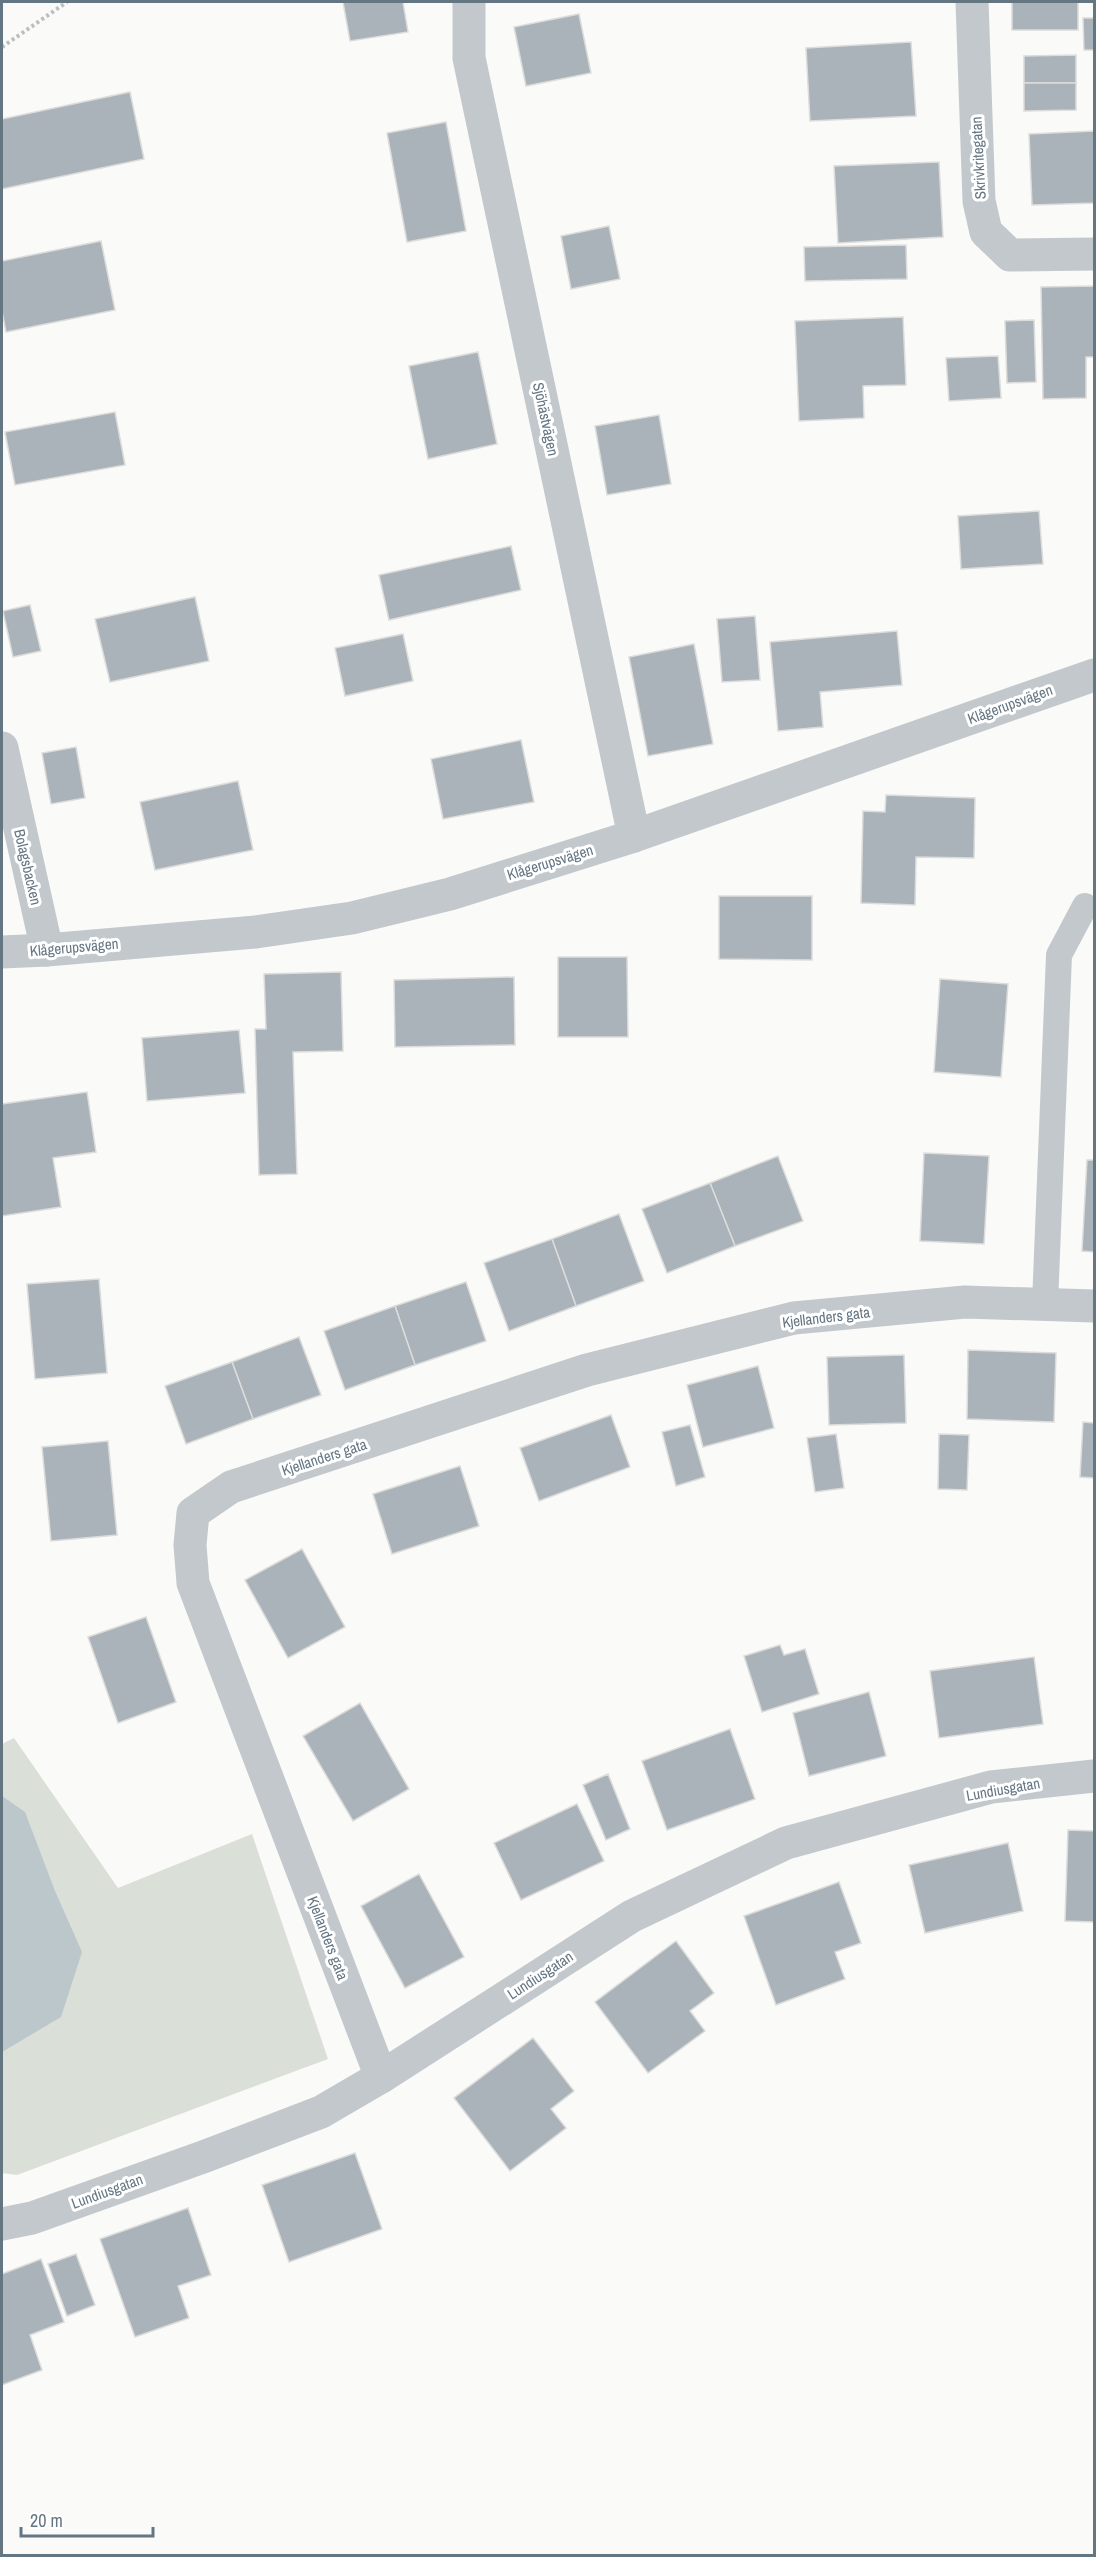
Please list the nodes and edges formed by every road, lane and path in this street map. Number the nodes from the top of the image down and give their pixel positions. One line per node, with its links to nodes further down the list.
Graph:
1 (67, 2): 4 (path)
2 (469, 2): 8 (street, Sjöhästvägen)
3 (972, 2): 5 (street, Skrivkritegatan)
4 (2, 47)
5 (1095, 254)
6 (1089, 673): 8 (street, Klågerupsvägen)
7 (2, 748): 10 (street, Bolagsbacken)
8 (634, 836): 10 (street, Klågerupsvägen)
9 (1085, 906): 12 (lane)
10 (47, 950): 11 (street, Klågerupsvägen)
11 (2, 952)
12 (1045, 1304): 13 (street, Kjellanders gata); 15 (street, Kjellanders gata)
13 (1095, 1306)
14 (1095, 1776): 15 (street, Lundiusgatan)
15 (381, 2077): 16 (street, Lundiusgatan)
16 (2, 2224)

